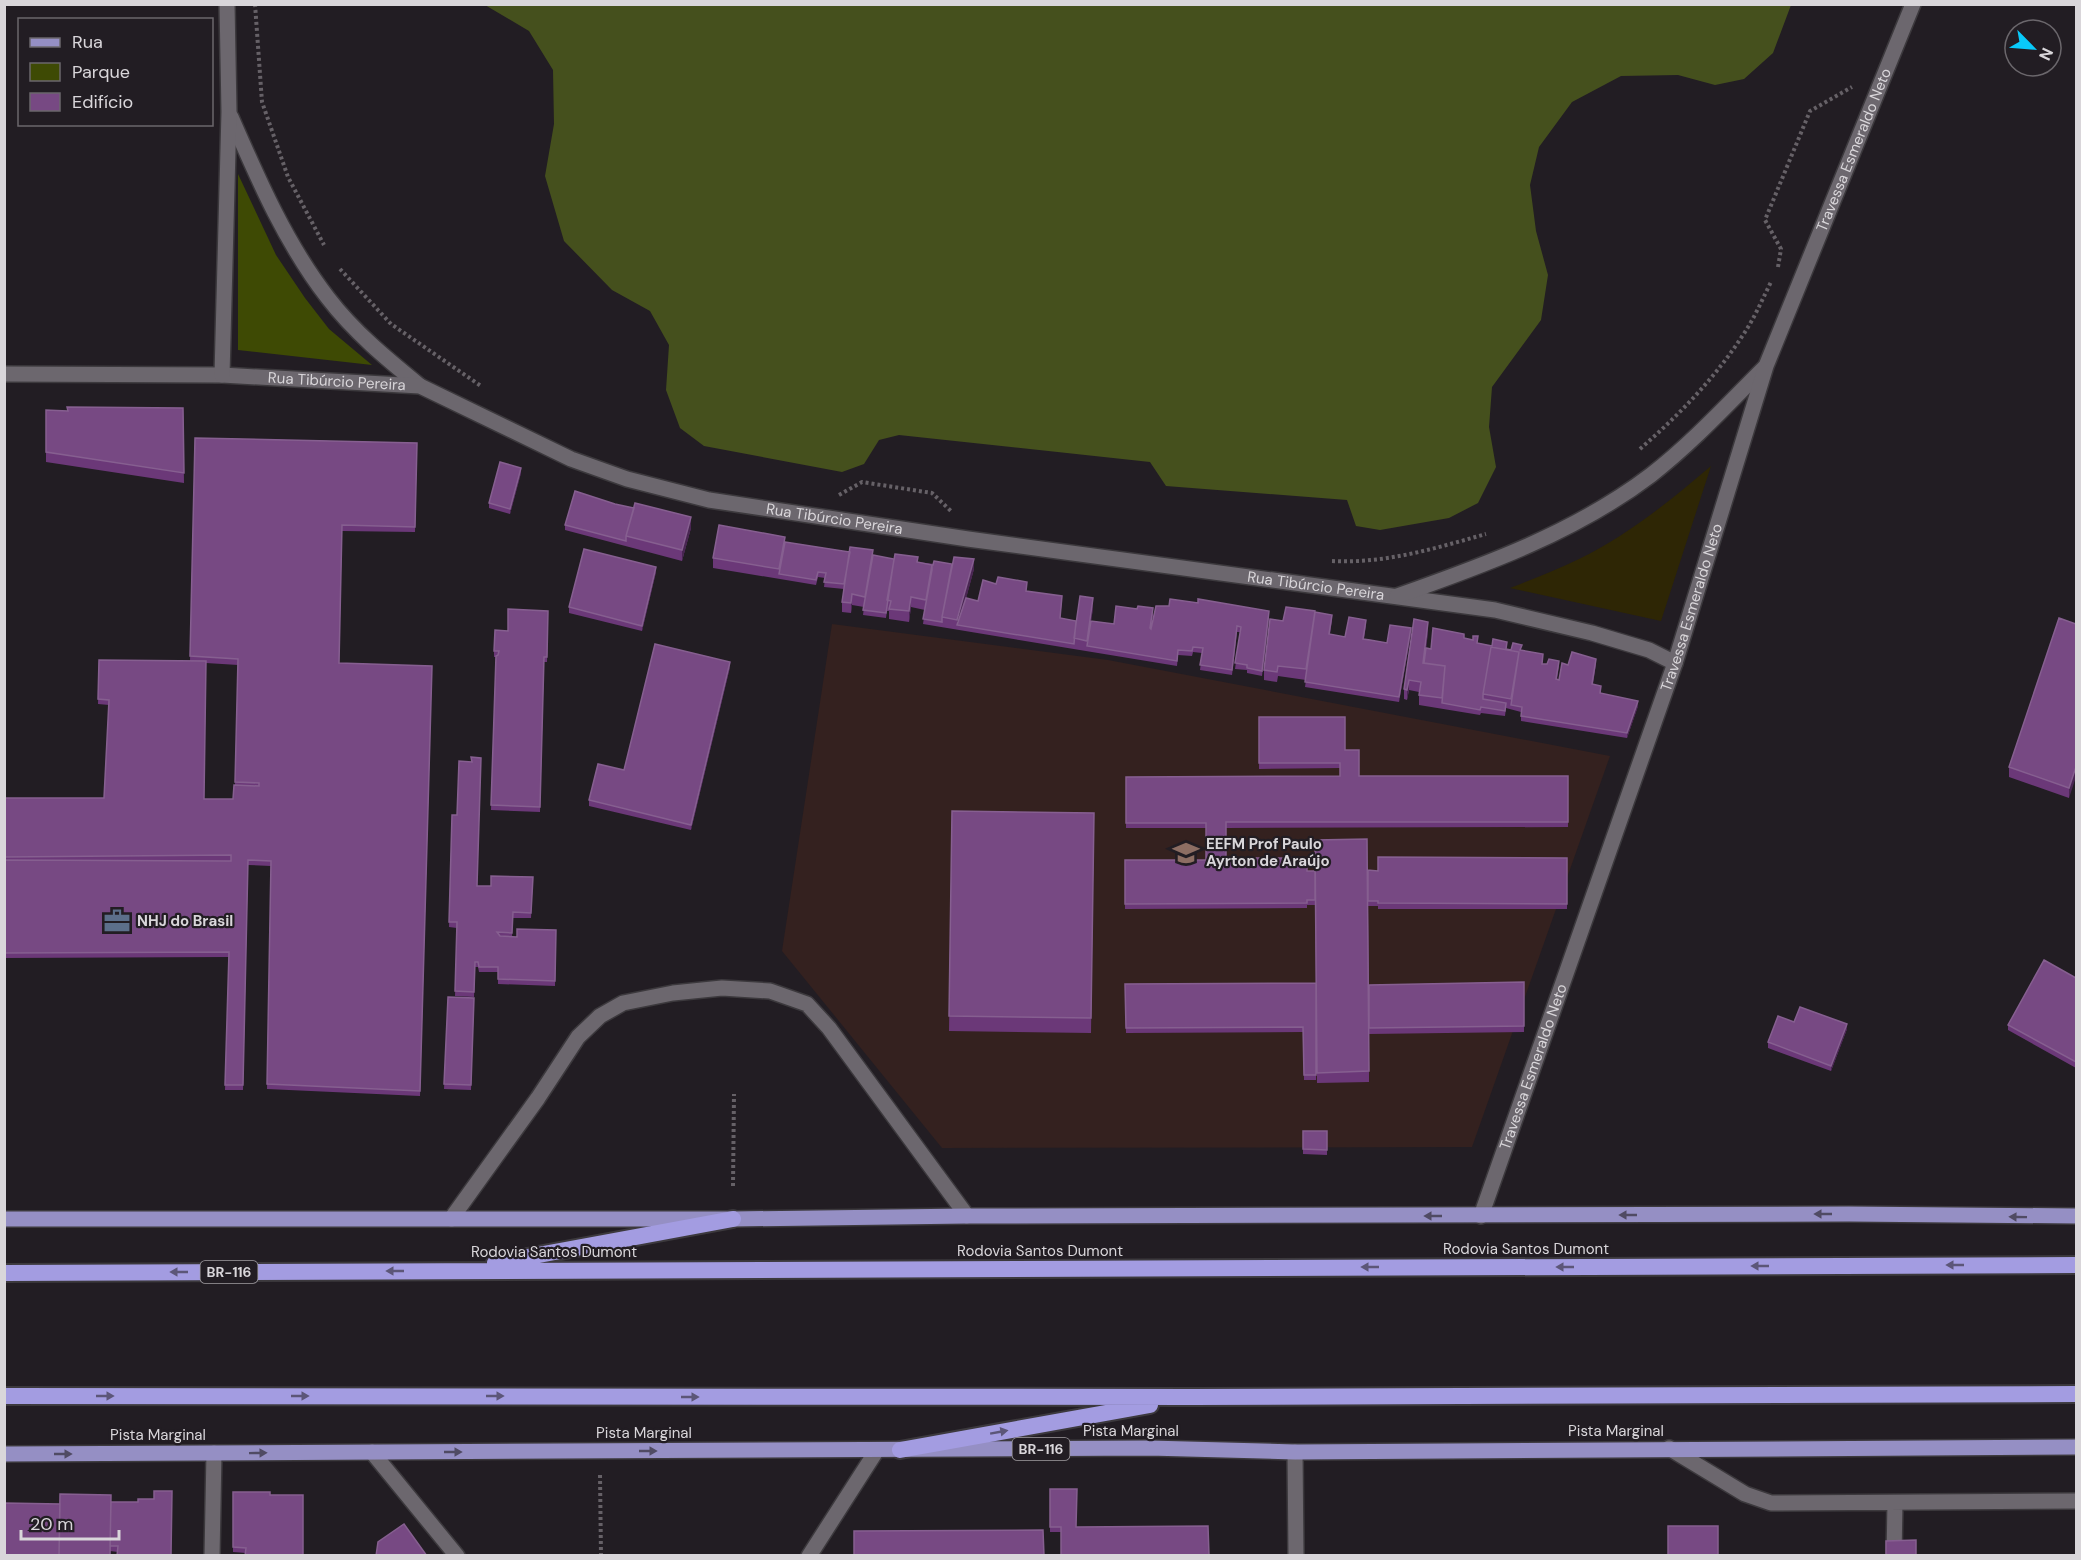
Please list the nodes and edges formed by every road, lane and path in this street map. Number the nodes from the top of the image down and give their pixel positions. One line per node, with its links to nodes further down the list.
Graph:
1 (227, 4): 5 (street)
2 (255, 4): 6 (path)
3 (1912, 4): 10 (street, Travessa Esmeraldo Neto)
4 (1856, 78): 8 (path)
5 (229, 112): 12 (street); 13 (street)
6 (327, 250)
7 (332, 261): 14 (path)
8 (1777, 271)
9 (1772, 280): 15 (path)
10 (1766, 366): 20 (street); 21 (street, Travessa Esmeraldo Neto)
11 (4, 374): 12 (street, Rua Tibúrcio Pereira)
12 (222, 375): 13 (street, Rua Tibúrcio Pereira)
13 (420, 386): 20 (street, Rua Tibúrcio Pereira)
14 (483, 387)
15 (1638, 451)
16 (832, 498): 17 (path)
17 (959, 518)
18 (1488, 534): 19 (path)
19 (1325, 561)
20 (1394, 597): 21 (street, Rua Tibúrcio Pereira)
21 (1675, 663): 25 (street, Travessa Esmeraldo Neto)
22 (734, 1094): 23 (path)
23 (733, 1186)
24 (967, 1216): 25 (main road, one-way to 24); 28 (street); 29 (main road)
25 (1481, 1216): 26 (main road, one-way to 25)
26 (2076, 1216)
27 (4, 1219): 28 (main road)
28 (451, 1219): 29 (main road)
29 (733, 1219): 31 (highway)
30 (2076, 1265): 31 (highway, Rodovia Santos Dumont / BR-116, one-way to 31)
31 (454, 1271): 32 (highway, Rodovia Santos Dumont / BR-116, one-way to 32)
32 (4, 1273)
33 (2076, 1394): 35 (highway)
34 (4, 1396): 35 (highway, one-way to 35)
35 (1192, 1397): 39 (highway, one-way to 35)
36 (2076, 1447): 37 (main road, Pista Marginal / BR-116)
37 (1669, 1448): 42 (main road, Pista Marginal / BR-116); 46 (street)
38 (877, 1450): 39 (main road, Pista Marginal / BR-116); 40 (main road, Pista Marginal / BR-116, one-way to 38); 50 (street)
39 (900, 1450): 42 (main road, Pista Marginal / BR-116)
40 (599, 1451): 41 (main road, Pista Marginal / BR-116, one-way to 40); 49 (path)
41 (372, 1452): 43 (main road, Pista Marginal / BR-116, one-way to 41); 48 (street)
42 (1295, 1452): 51 (street)
43 (214, 1453): 44 (main road, Pista Marginal / BR-116, one-way to 43); 47 (street)
44 (4, 1454)
45 (2076, 1501): 46 (street)
46 (1895, 1503): 52 (street)
47 (212, 1556)
48 (457, 1556)
49 (601, 1556)
50 (809, 1556)
51 (1296, 1556)
52 (1894, 1556)

